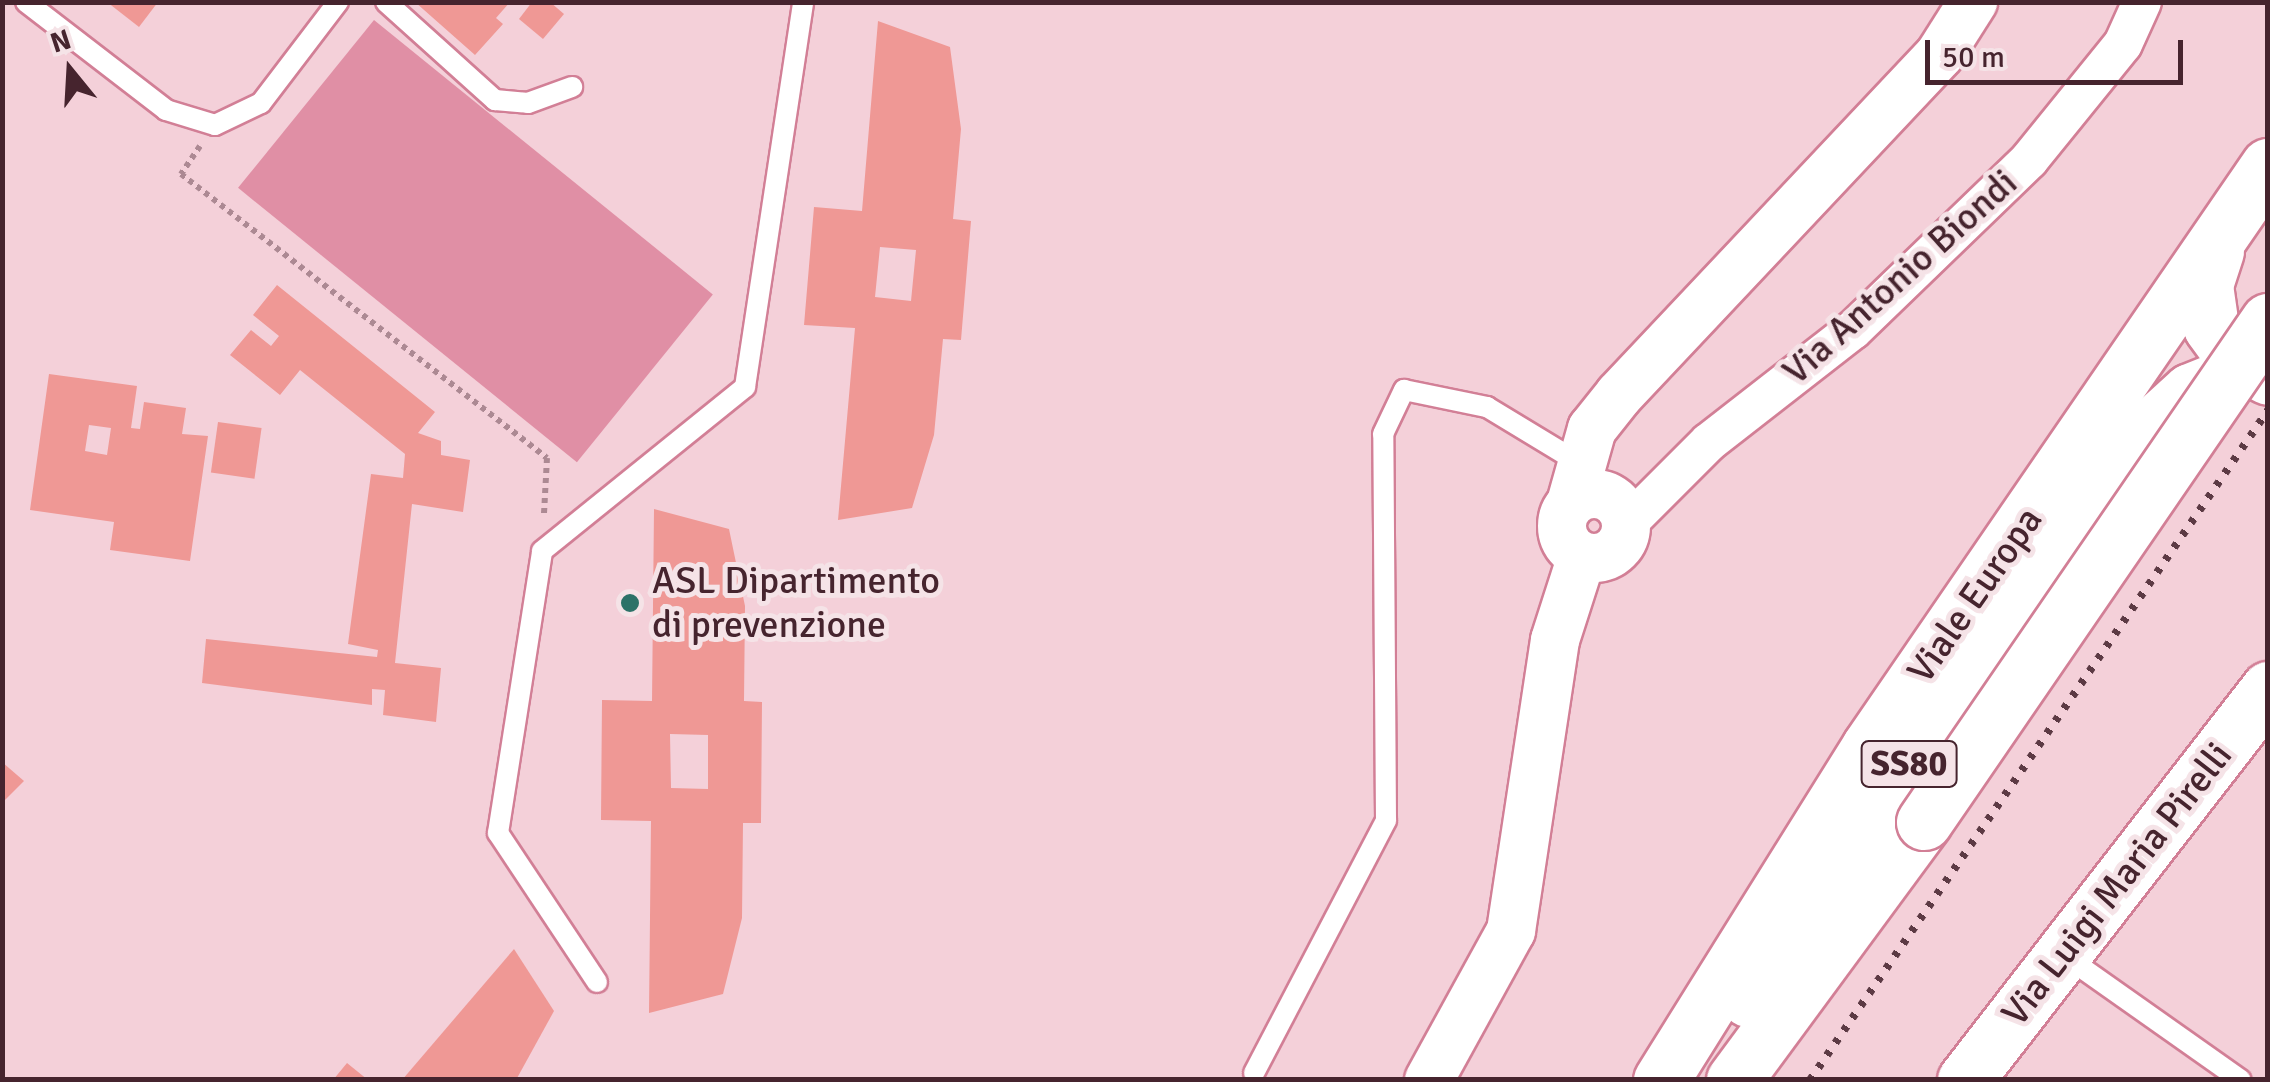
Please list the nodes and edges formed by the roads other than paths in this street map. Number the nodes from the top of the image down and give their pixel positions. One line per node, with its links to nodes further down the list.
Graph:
1 (26, 2): 2 (lane)
2 (338, 2)
3 (386, 2): 7 (lane)
4 (803, 2): 17 (lane)
5 (1973, 2): 12 (street)
6 (2142, 2): 13 (street, Via Antonio Biondi)
7 (572, 86)
8 (2267, 200): 9 (main road, SS80); 20 (main road, Viale Europa / SS80)
9 (2204, 299): 10 (main road); 11 (main road, Viale Europa / SS80)
10 (2261, 355): 11 (main road, Viale Europa / SS80); 22 (main road, SS80, bridge)
11 (2126, 450): 21 (main road, Viale Europa / SS80)
12 (1576, 483): 13 (street); 14 (street); 18 (lane)
13 (1626, 525): 14 (street)
14 (1582, 556): 19 (street)
15 (2268, 689): 16 (main road, Via Luigi Maria Pirelli)
16 (2063, 955): 23 (main road, Via Luigi Maria Pirelli); 24 (lane)
17 (597, 982)
18 (1254, 1073)
19 (1428, 1080)
20 (1660, 1080)
21 (1692, 1080)
22 (1734, 1080)
23 (1965, 1080)
24 (2241, 1080)

